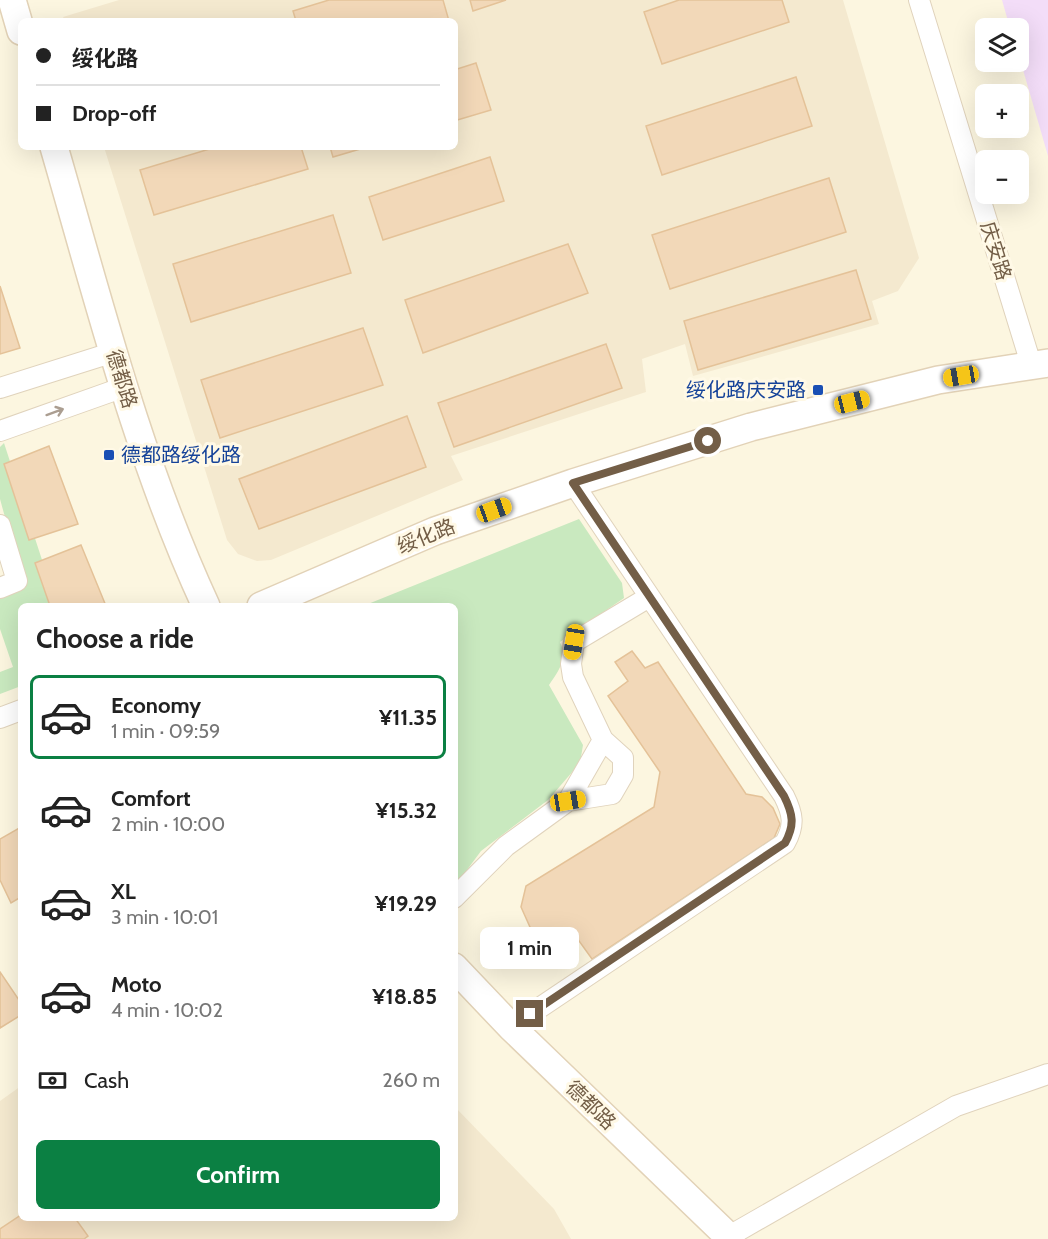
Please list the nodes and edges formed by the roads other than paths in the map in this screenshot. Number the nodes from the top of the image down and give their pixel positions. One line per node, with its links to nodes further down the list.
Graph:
1 (919, 0): 4 (street, 庆安路)
2 (55, 150): 3 (street, 德都路)
3 (114, 352): 5 (street, 德都路); 6 (street)
4 (1040, 364): 8 (street, 绥化路)
5 (124, 387): 7 (street, one-way to 5); 12 (street, 德都路)
6 (0, 388)
7 (0, 431)
8 (573, 483): 11 (street); 13 (street, 绥化路)
9 (0, 525): 10 (street)
10 (0, 588)
11 (649, 597): 16 (street); 20 (street)
12 (205, 603)
13 (268, 603)
14 (18, 711): 15 (street)
15 (0, 718)
16 (603, 740): 17 (street); 17 (street)
17 (568, 801): 18 (street)
18 (458, 894)
19 (458, 971): 20 (street, 德都路)
20 (511, 1028): 22 (street, 德都路)
21 (1048, 1074): 22 (street)
22 (728, 1238)

